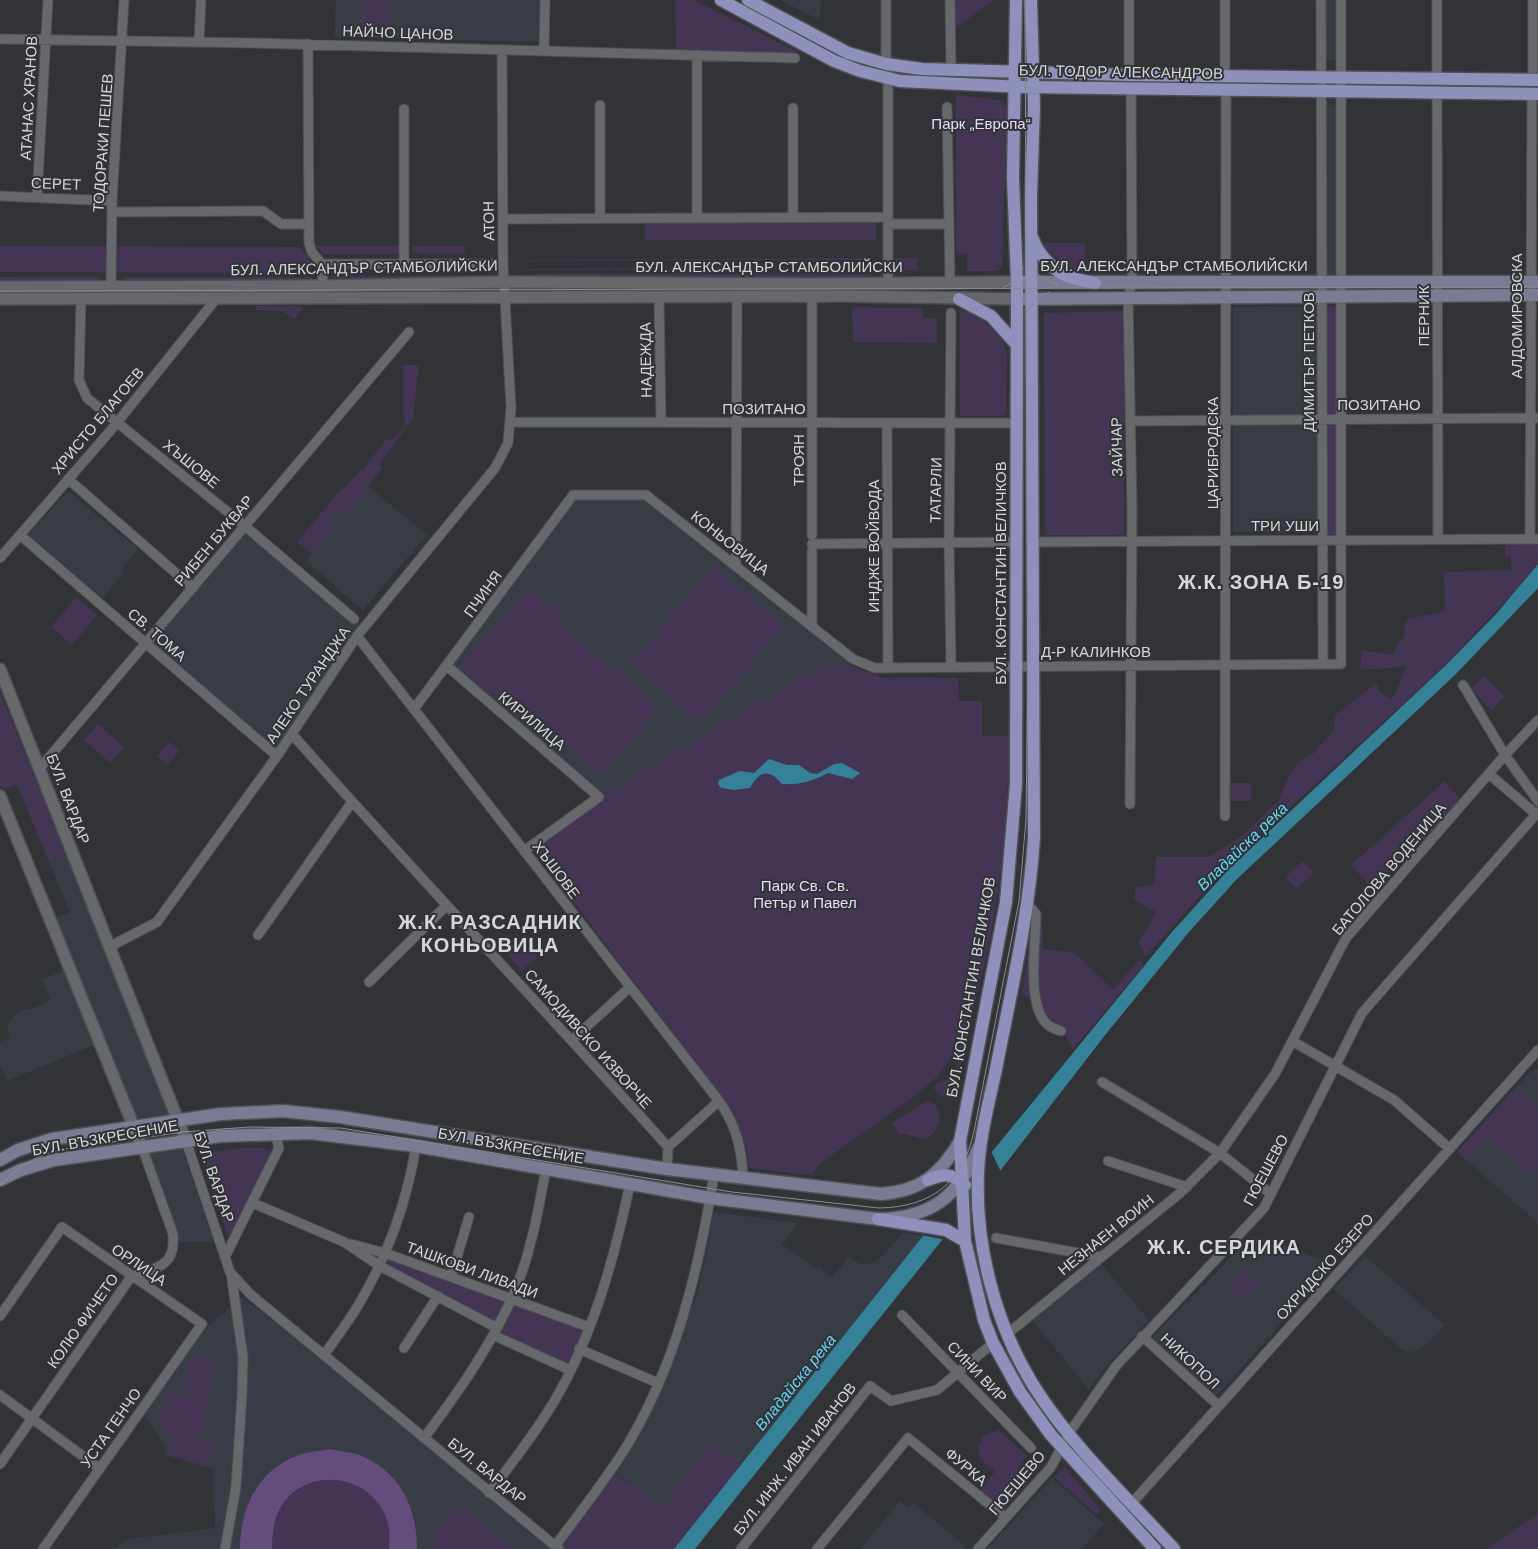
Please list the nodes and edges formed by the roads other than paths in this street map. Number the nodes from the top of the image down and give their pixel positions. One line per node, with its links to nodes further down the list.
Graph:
1 (48, 0): 18 (street, АТАНАС ХРАНОВ)
2 (124, 0): 19 (street, ТОДОРАКИ ПЕШЕВ)
3 (201, 0): 20 (street)
4 (545, 0): 23 (street)
5 (721, 0): 34 (main road, БУЛ. ТОДОР АЛЕКСАНДРОВ)
6 (748, 0): 26 (main road, БУЛ. ТОДОР АЛЕКСАНДРОВ)
7 (886, 0): 26 (street)
8 (950, 0): 27 (street)
9 (1016, 0): 28 (main road, БУЛ. КОНСТАНТИН ВЕЛИЧКОВ)
10 (1031, 0): 29 (main road)
11 (1129, 0): 30 (street)
12 (1225, 0): 31 (street)
13 (1321, 0): 32 (street, ДИМИТЪР ПЕТКОВ)
14 (1341, 0): 33 (street)
15 (1437, 0): 35 (street)
16 (1533, 0): 36 (street)
17 (0, 38): 18 (street, НАЙЧО ЦАНОВ)
18 (46, 39): 19 (street, НАЙЧО ЦАНОВ); 50 (street, АТАНАС ХРАНОВ)
19 (122, 40): 20 (street, НАЙЧО ЦАНОВ); 51 (street, ТОДОРАКИ ПЕШЕВ)
20 (199, 42): 21 (street, НАЙЧО ЦАНОВ)
21 (308, 44): 22 (street, НАЙЧО ЦАНОВ); 58 (street)
22 (502, 50): 23 (street, НАЙЧО ЦАНОВ); 54 (street, АТОН)
23 (544, 51): 24 (street, НАЙЧО ЦАНОВ)
24 (697, 55): 25 (street, НАЙЧО ЦАНОВ); 56 (street)
25 (796, 58)
26 (886, 64): 27 (main road, БУЛ. ТОДОР АЛЕКСАНДРОВ)
27 (951, 70): 28 (main road, БУЛ. ТОДОР АЛЕКСАНДРОВ)
28 (1015, 72): 29 (main road, БУЛ. ТОДОР АЛЕКСАНДРОВ); 37 (main road, БУЛ. КОНСТАНТИН ВЕЛИЧКОВ)
29 (1033, 72): 30 (main road, БУЛ. ТОДОР АЛЕКСАНДРОВ); 38 (main road)
30 (1129, 74): 31 (main road, БУЛ. ТОДОР АЛЕКСАНДРОВ)
31 (1225, 76): 32 (main road, БУЛ. ТОДОР АЛЕКСАНДРОВ)
32 (1322, 77): 33 (main road, БУЛ. ТОДОР АЛЕКСАНДРОВ); 41 (street, ДИМИТЪР ПЕТКОВ)
33 (1341, 77): 35 (main road, БУЛ. ТОДОР АЛЕКСАНДРОВ); 42 (street)
34 (888, 78): 37 (main road, БУЛ. ТОДОР АЛЕКСАНДРОВ); 57 (street)
35 (1437, 79): 36 (main road, БУЛ. ТОДОР АЛЕКСАНДРОВ)
36 (1535, 80)
37 (1014, 87): 38 (main road, БУЛ. ТОДОР АЛЕКСАНДРОВ); 66 (main road, БУЛ. КОНСТАНТИН ВЕЛИЧКОВ)
38 (1033, 87): 39 (main road, БУЛ. ТОДОР АЛЕКСАНДРОВ); 60 (main road)
39 (1131, 89): 40 (main road, БУЛ. ТОДОР АЛЕКСАНДРОВ); 74 (street, ЗАЙЧАР)
40 (1226, 90): 41 (main road, БУЛ. ТОДОР АЛЕКСАНДРОВ); 68 (street, ЦАРИБРОДСКА)
41 (1322, 91): 42 (main road, БУЛ. ТОДОР АЛЕКСАНДРОВ); 69 (street, ДИМИТЪР ПЕТКОВ)
42 (1341, 91): 43 (main road, БУЛ. ТОДОР АЛЕКСАНДРОВ); 70 (street)
43 (1437, 92): 44 (main road, БУЛ. ТОДОР АЛЕКСАНДРОВ); 71 (street, ПЕРНИК)
44 (1535, 94): 72 (street, АЛДОМИРОВСКА)
45 (600, 105): 55 (street)
46 (947, 107): 59 (street)
47 (404, 108): 62 (street)
48 (793, 108): 53 (street)
49 (0, 196): 50 (street, СЕРЕТ)
50 (37, 197): 51 (street, СЕРЕТ)
51 (112, 200): 52 (street, ТОДОРАКИ ПЕШЕВ)
52 (112, 212): 58 (street); 78 (street, ТОДОРАКИ ПЕШЕВ)
53 (793, 217): 56 (street); 57 (street)
54 (502, 218): 55 (street); 63 (street, АТОН)
55 (600, 218): 56 (street)
56 (697, 218)
57 (888, 221): 59 (street); 75 (street)
58 (309, 224): 61 (street)
59 (948, 224): 65 (street)
60 (1032, 236): 67 (main road); 73 (main road)
61 (322, 264): 62 (street); 77 (street)
62 (404, 264): 63 (street)
63 (503, 264): 64 (street, АТОН)
64 (504, 282): 75 (street, БУЛ. АЛЕКСАНДЪР СТАМБОЛИЙСКИ); 77 (street, БУЛ. АЛЕКСАНДЪР СТАМБОЛИЙСКИ); 91 (street, АТОН)
65 (950, 282): 66 (street, БУЛ. АЛЕКСАНДЪР СТАМБОЛИЙСКИ); 75 (street, БУЛ. АЛЕКСАНДЪР СТАМБОЛИЙСКИ)
66 (1018, 282): 67 (main road, БУЛ. АЛЕКСАНДЪР СТАМБОЛИЙСКИ); 93 (main road, БУЛ. КОНСТАНТИН ВЕЛИЧКОВ)
67 (1032, 282): 73 (main road, БУЛ. АЛЕКСАНДЪР СТАМБОЛИЙСКИ); 94 (main road)
68 (1226, 282): 69 (main road, БУЛ. АЛЕКСАНДЪР СТАМБОЛИЙСКИ); 74 (main road, БУЛ. АЛЕКСАНДЪР СТАМБОЛИЙСКИ); 86 (street, ЦАРИБРОДСКА)
69 (1323, 282): 70 (main road, БУЛ. АЛЕКСАНДЪР СТАМБОЛИЙСКИ); 81 (street, ДИМИТЪР ПЕТКОВ)
70 (1342, 282): 71 (main road, БУЛ. АЛЕКСАНДЪР СТАМБОЛИЙСКИ); 82 (street)
71 (1438, 282): 72 (main road, БУЛ. АЛЕКСАНДЪР СТАМБОЛИЙСКИ); 83 (street, ПЕРНИК)
72 (1535, 282): 79 (street, АЛДОМИРОВСКА)
73 (1094, 283): 74 (main road, БУЛ. АЛЕКСАНДЪР СТАМБОЛИЙСКИ)
74 (1132, 283): 87 (street, ЗАЙЧАР)
75 (888, 284)
76 (0, 286): 78 (street, БУЛ. АЛЕКСАНДЪР СТАМБОЛИЙСКИ)
77 (323, 286): 78 (street, БУЛ. АЛЕКСАНДЪР СТАМБОЛИЙСКИ)
78 (111, 287)
79 (1535, 295): 83 (main road, БУЛ. АЛЕКСАНДЪР СТАМБОЛИЙСКИ); 98 (street, АЛДОМИРОВСКА)
80 (812, 296): 85 (street, БУЛ. АЛЕКСАНДЪР СТАМБОЛИЙСКИ); 92 (street, БУЛ. АЛЕКСАНДЪР СТАМБОЛИЙСКИ); 109 (street, ТРОЯН)
81 (1323, 296): 82 (main road, БУЛ. АЛЕКСАНДЪР СТАМБОЛИЙСКИ); 86 (main road, БУЛ. АЛЕКСАНДЪР СТАМБОЛИЙСКИ); 99 (street, ДИМИТЪР ПЕТКОВ)
82 (1342, 296): 83 (main road, БУЛ. АЛЕКСАНДЪР СТАМБОЛИЙСКИ); 100 (street)
83 (1438, 296): 101 (street, ПЕРНИК)
84 (659, 297): 85 (street, БУЛ. АЛЕКСАНДЪР СТАМБОЛИЙСКИ); 91 (street, БУЛ. АЛЕКСАНДЪР СТАМБОЛИЙСКИ); 106 (street, НАДЕЖДА)
85 (737, 297): 107 (street)
86 (1226, 297): 87 (main road, БУЛ. АЛЕКСАНДЪР СТАМБОЛИЙСКИ); 102 (street, ЦАРИБРОДСКА)
87 (1128, 298): 94 (main road, БУЛ. АЛЕКСАНДЪР СТАМБОЛИЙСКИ); 103 (street, ЗАЙЧАР)
88 (0, 299): 89 (street, БУЛ. АЛЕКСАНДЪР СТАМБОЛИЙСКИ)
89 (81, 299): 90 (street, БУЛ. АЛЕКСАНДЪР СТАМБОЛИЙСКИ); 104 (street, ХЪШОВЕ)
90 (216, 299): 91 (street, БУЛ. АЛЕКСАНДЪР СТАМБОЛИЙСКИ); 104 (street, ХРИСТО БЛАГОЕВ)
91 (505, 299): 105 (street, АТОН)
92 (959, 299): 93 (street, БУЛ. АЛЕКСАНДЪР СТАМБОЛИЙСКИ); 97 (main road)
93 (1018, 299): 94 (main road, БУЛ. АЛЕКСАНДЪР СТАМБОЛИЙСКИ); 97 (main road, БУЛ. КОНСТАНТИН ВЕЛИЧКОВ)
94 (1032, 299): 123 (main road)
95 (951, 313): 110 (street, ТАТАРЛИ)
96 (409, 332): 114 (street, РИБЕН БУКВАР)
97 (1017, 345): 108 (main road, БУЛ. КОНСТАНТИН ВЕЛИЧКОВ)
98 (1534, 418): 101 (street, ПОЗИТАНО); 116 (street, АЛДОМИРОВСКА)
99 (1323, 419): 100 (street, ПОЗИТАНО); 102 (street, ПОЗИТАНО); 118 (street, ДИМИТЪР ПЕТКОВ)
100 (1342, 419): 101 (street, ПОЗИТАНО); 119 (street)
101 (1438, 419): 120 (street, ПЕРНИК)
102 (1226, 420): 103 (street, ПОЗИТАНО); 117 (street, ЦАРИБРОДСКА)
103 (1130, 421): 121 (street, ЗАЙЧАР)
104 (117, 422): 112 (street, ХРИСТО БЛАГОЕВ); 114 (street, ХЪШОВЕ)
105 (510, 422): 106 (street, ПОЗИТАНО); 132 (street, АЛЕКО ТУРАНДЖА)
106 (661, 422): 107 (street, ПОЗИТАНО)
107 (737, 422): 109 (street, ПОЗИТАНО); 128 (street)
108 (1017, 422): 110 (street, ПОЗИТАНО); 122 (main road, БУЛ. КОНСТАНТИН ВЕЛИЧКОВ)
109 (813, 423): 111 (street, ПОЗИТАНО); 124 (street, ТРОЯН)
110 (950, 423): 111 (street, ПОЗИТАНО); 126 (street, ТАТАРЛИ)
111 (887, 424): 125 (street, ИНДЖЕ ВОЙВОДА)
112 (68, 479): 115 (street, ХРИСТО БЛАГОЕВ); 129 (street)
113 (573, 495): 128 (street, КОНЬОВИЦА); 137 (street, ПЧИНЯ)
114 (245, 526): 129 (street, РИБЕН БУКВАР); 130 (street, ХЪШОВЕ)
115 (20, 535): 127 (street, ХРИСТО БЛАГОЕВ); 133 (street, СВ. ТОМА)
116 (1535, 539): 120 (street, ТРИ УШИ)
117 (1227, 540): 118 (street, ТРИ УШИ); 121 (street, ТРИ УШИ); 136 (street, ЦАРИБРОДСКА)
118 (1324, 540): 119 (street, ТРИ УШИ); 135 (street, ДИМИТЪР ПЕТКОВ)
119 (1342, 540): 120 (street, ТРИ УШИ); 135 (street, Д-Р КАЛИНКОВ)
120 (1438, 540)
121 (1132, 541): 123 (street, ТРИ УШИ); 140 (street, ЗАЙЧАР)
122 (1017, 542): 126 (street); 138 (main road, БУЛ. КОНСТАНТИН ВЕЛИЧКОВ)
123 (1033, 542): 139 (main road)
124 (812, 543): 125 (street); 131 (street, ТРОЯН)
125 (888, 543): 126 (street); 142 (street, ИНДЖЕ ВОЙВОДА)
126 (949, 544): 141 (street, ТАТАРЛИ)
127 (0, 558)
128 (736, 566): 131 (street, КОНЬОВИЦА)
129 (193, 588): 133 (street, РИБЕН БУКВАР)
130 (354, 619)
131 (812, 625): 134 (street, КОНЬОВИЦА)
132 (357, 636): 145 (street, ХЪШОВЕ); 147 (street, АЛЕКО ТУРАНДЖА)
133 (146, 644): 149 (street, СВ. ТОМА); 150 (street, РИБЕН БУКВАР)
134 (853, 659): 142 (street, Д-Р КАЛИНКОВ)
135 (1323, 664): 136 (street, Д-Р КАЛИНКОВ)
136 (1227, 665): 140 (street, Д-Р КАЛИНКОВ); 157 (street, ЦАРИБРОДСКА)
137 (447, 666): 145 (street, ПЧИНЯ); 158 (street, КИРИЛИЦА)
138 (1018, 666): 139 (street, Д-Р КАЛИНКОВ); 141 (street, Д-Р КАЛИНКОВ); 177 (main road, БУЛ. КОНСТАНТИН ВЕЛИЧКОВ)
139 (1034, 666): 140 (street, Д-Р КАЛИНКОВ); 160 (main road)
140 (1131, 666): 155 (street, ЗАЙЧАР)
141 (951, 667): 142 (street, Д-Р КАЛИНКОВ)
142 (888, 668)
143 (0, 669): 150 (street, БУЛ. ВАРДАР)
144 (1463, 685): 148 (street)
145 (414, 709): 158 (street, ХЪШОВЕ)
146 (1538, 720): 148 (street, БАТОЛОВА ВОДЕНИЦА)
147 (292, 734): 149 (street, АЛЕКО ТУРАНДЖА); 154 (street, САМОДИВСКО ИЗВОРЧЕ)
148 (1504, 755): 151 (street, БАТОЛОВА ВОДЕНИЦА); 153 (street)
149 (277, 756): 162 (street, АЛЕКО ТУРАНДЖА)
150 (40, 768): 162 (street, БУЛ. ВАРДАР)
151 (1488, 774): 156 (street); 167 (street, БАТОЛОВА ВОДЕНИЦА)
152 (0, 796): 173 (street)
153 (1538, 800)
154 (352, 802): 159 (street, САМОДИВСКО ИЗВОРЧЕ); 161 (street)
155 (1130, 804)
156 (1537, 813): 169 (street, ГЮЕШЕВО)
157 (1225, 816)
158 (524, 851): 164 (street, ХЪШОВЕ)
159 (446, 906): 163 (street); 166 (street, САМОДИВСКО ИЗВОРЧЕ)
160 (1026, 907): 165 (street); 175 (main road)
161 (258, 935)
162 (110, 947): 172 (street, БУЛ. ВАРДАР)
163 (368, 982)
164 (629, 988): 166 (street); 171 (street, ХЪШОВЕ)
165 (1061, 1031)
166 (572, 1040): 180 (street, САМОДИВСКО ИЗВОРЧЕ)
167 (1294, 1042): 169 (street); 182 (street, БАТОЛОВА ВОДЕНИЦА)
168 (1538, 1050): 181 (street, ОХРИДСКО ЕЗЕРО)
169 (1333, 1067): 181 (street); 194 (street, ГЮЕШЕВО)
170 (1102, 1082): 182 (street)
171 (719, 1101): 180 (street); 188 (street, ХЪШОВЕ)
172 (178, 1119): 173 (main road, БУЛ. ВЪЗКРЕСЕНИЕ); 176 (street, БУЛ. ВАРДАР); 186 (main road, БУЛ. ВЪЗКРЕСЕНИЕ)
173 (134, 1126): 179 (street); 183 (main road, БУЛ. ВЪЗКРЕСЕНИЕ)
174 (270, 1132): 176 (main road, БУЛ. ВЪЗКРЕСЕНИЕ); 178 (main road, БУЛ. ВЪЗКРЕСЕНИЕ); 196 (street)
175 (982, 1139): 191 (main road, БУЛ. ВЪЗКРЕСЕНИЕ); 197 (main road)
176 (186, 1141): 179 (main road, БУЛ. ВЪЗКРЕСЕНИЕ); 204 (street, БУЛ. ВАРДАР)
177 (960, 1141): 190 (main road, БУЛ. ВЪЗКРЕСЕНИЕ); 191 (main road, БУЛ. КОНСТАНТИН ВЕЛИЧКОВ)
178 (416, 1146): 185 (main road, БУЛ. ВЪЗКРЕСЕНИЕ); 203 (street)
179 (142, 1147): 189 (main road, БУЛ. ВЪЗКРЕСЕНИЕ); 208 (street, КОЛЮ ФИЧЕТО)
180 (668, 1147): 186 (street)
181 (1450, 1149): 227 (street, ОХРИДСКО ЕЗЕРО)
182 (1220, 1153): 193 (street, НЕЗНАЕН ВОИН); 194 (street)
183 (0, 1160)
184 (1108, 1161): 193 (street)
185 (546, 1168): 192 (main road, БУЛ. ВЪЗКРЕСЕНИЕ); 211 (street)
186 (668, 1169): 187 (main road, БУЛ. ВЪЗКРЕСЕНИЕ)
187 (714, 1175): 188 (main road, БУЛ. ВЪЗКРЕСЕНИЕ); 195 (street)
188 (743, 1178): 190 (main road, БУЛ. ВЪЗКРЕСЕНИЕ)
189 (0, 1180)
190 (928, 1180): 191 (main road)
191 (961, 1181): 197 (main road); 199 (main road, БУЛ. ВЪЗКРЕСЕНИЕ); 201 (main road, БУЛ. КОНСТАНТИН ВЕЛИЧКОВ)
192 (630, 1184): 195 (main road, БУЛ. ВЪЗКРЕСЕНИЕ); 215 (street)
193 (1187, 1187): 205 (street, НЕЗНАЕН ВОИН)
194 (1271, 1194): 218 (street, ГЮЕШЕВО)
195 (710, 1198): 199 (main road, БУЛ. ВЪЗКРЕСЕНИЕ); 225 (street)
196 (253, 1203): 202 (street, ТАШКОВИ ЛИВАДИ); 204 (street)
197 (980, 1216): 217 (main road)
198 (469, 1217): 209 (street)
199 (878, 1219): 201 (main road)
200 (996, 1238): 205 (street)
201 (965, 1241): 219 (main road, БУЛ. КОНСТАНТИН ВЕЛИЧКОВ)
202 (344, 1242): 203 (street, ТАШКОВИ ЛИВАДИ); 206 (street, ТАШКОВИ ЛИВАДИ)
203 (385, 1253): 206 (street); 209 (street, ТАШКОВИ ЛИВАДИ)
204 (225, 1257): 207 (street, БУЛ. ВАРДАР)
205 (1100, 1257): 217 (street, НЕЗНАЕН ВОИН)
206 (378, 1265): 210 (street, ТАШКОВИ ЛИВАДИ); 222 (street)
207 (230, 1272): 222 (street, БУЛ. ВАРДАР); 240 (street)
208 (131, 1276): 213 (street, ОРЛИЦА); 214 (street, ОРЛИЦА); 228 (street, КОЛЮ ФИЧЕТО)
209 (451, 1278): 211 (street, ТАШКОВИ ЛИВАДИ)
210 (438, 1296): 216 (street, ТАШКОВИ ЛИВАДИ); 220 (street)
211 (511, 1299): 215 (street, ТАШКОВИ ЛИВАДИ); 216 (street)
212 (902, 1315): 224 (street, СИНИ ВИР)
213 (0, 1316)
214 (202, 1324): 234 (street, УСТА ГЕНЧО)
215 (590, 1327): 221 (street)
216 (495, 1331): 223 (street, ТАШКОВИ ЛИВАДИ); 230 (street)
217 (1006, 1335): 229 (main road)
218 (1142, 1336): 227 (street, НИКОПОЛ); 229 (street, ГЮЕШЕВО)
219 (993, 1343): 224 (street); 231 (main road, БУЛ. КОНСТАНТИН ВЕЛИЧКОВ)
220 (404, 1348)
221 (580, 1349): 223 (street); 225 (street)
222 (324, 1355): 230 (street, БУЛ. ВАРДАР)
223 (570, 1370): 235 (street)
224 (959, 1372): 232 (street, СИНИ ВИР); 241 (street, БУЛ. ИНЖ. ИВАН ИВАНОВ)
225 (658, 1383): 238 (street)
226 (0, 1395): 228 (street)
227 (1218, 1406): 236 (street, ОХРИДСКО ЕЗЕРО)
228 (33, 1417): 233 (street, КОЛЮ ФИЧЕТО); 234 (street)
229 (1069, 1434): 231 (street, ГЮЕШЕВО); 236 (main road)
230 (424, 1438): 235 (street, БУЛ. ВАРДАР)
231 (1062, 1447): 237 (street, ГЮЕШЕВО); 244 (main road, БУЛ. КОНСТАНТИН ВЕЛИЧКОВ)
232 (1031, 1448)
233 (0, 1464)
234 (99, 1468): 239 (street, УСТА ГЕНЧО)
235 (489, 1494): 238 (street, БУЛ. ВАРДАР)
236 (1132, 1503): 245 (main road)
237 (1006, 1518): 242 (street, ФУРКА); 243 (street, ГЮЕШЕВО)
238 (557, 1547)
239 (43, 1549)
240 (225, 1549)
241 (741, 1549)
242 (817, 1549)
243 (978, 1549)
244 (1155, 1549)
245 (1174, 1549)

